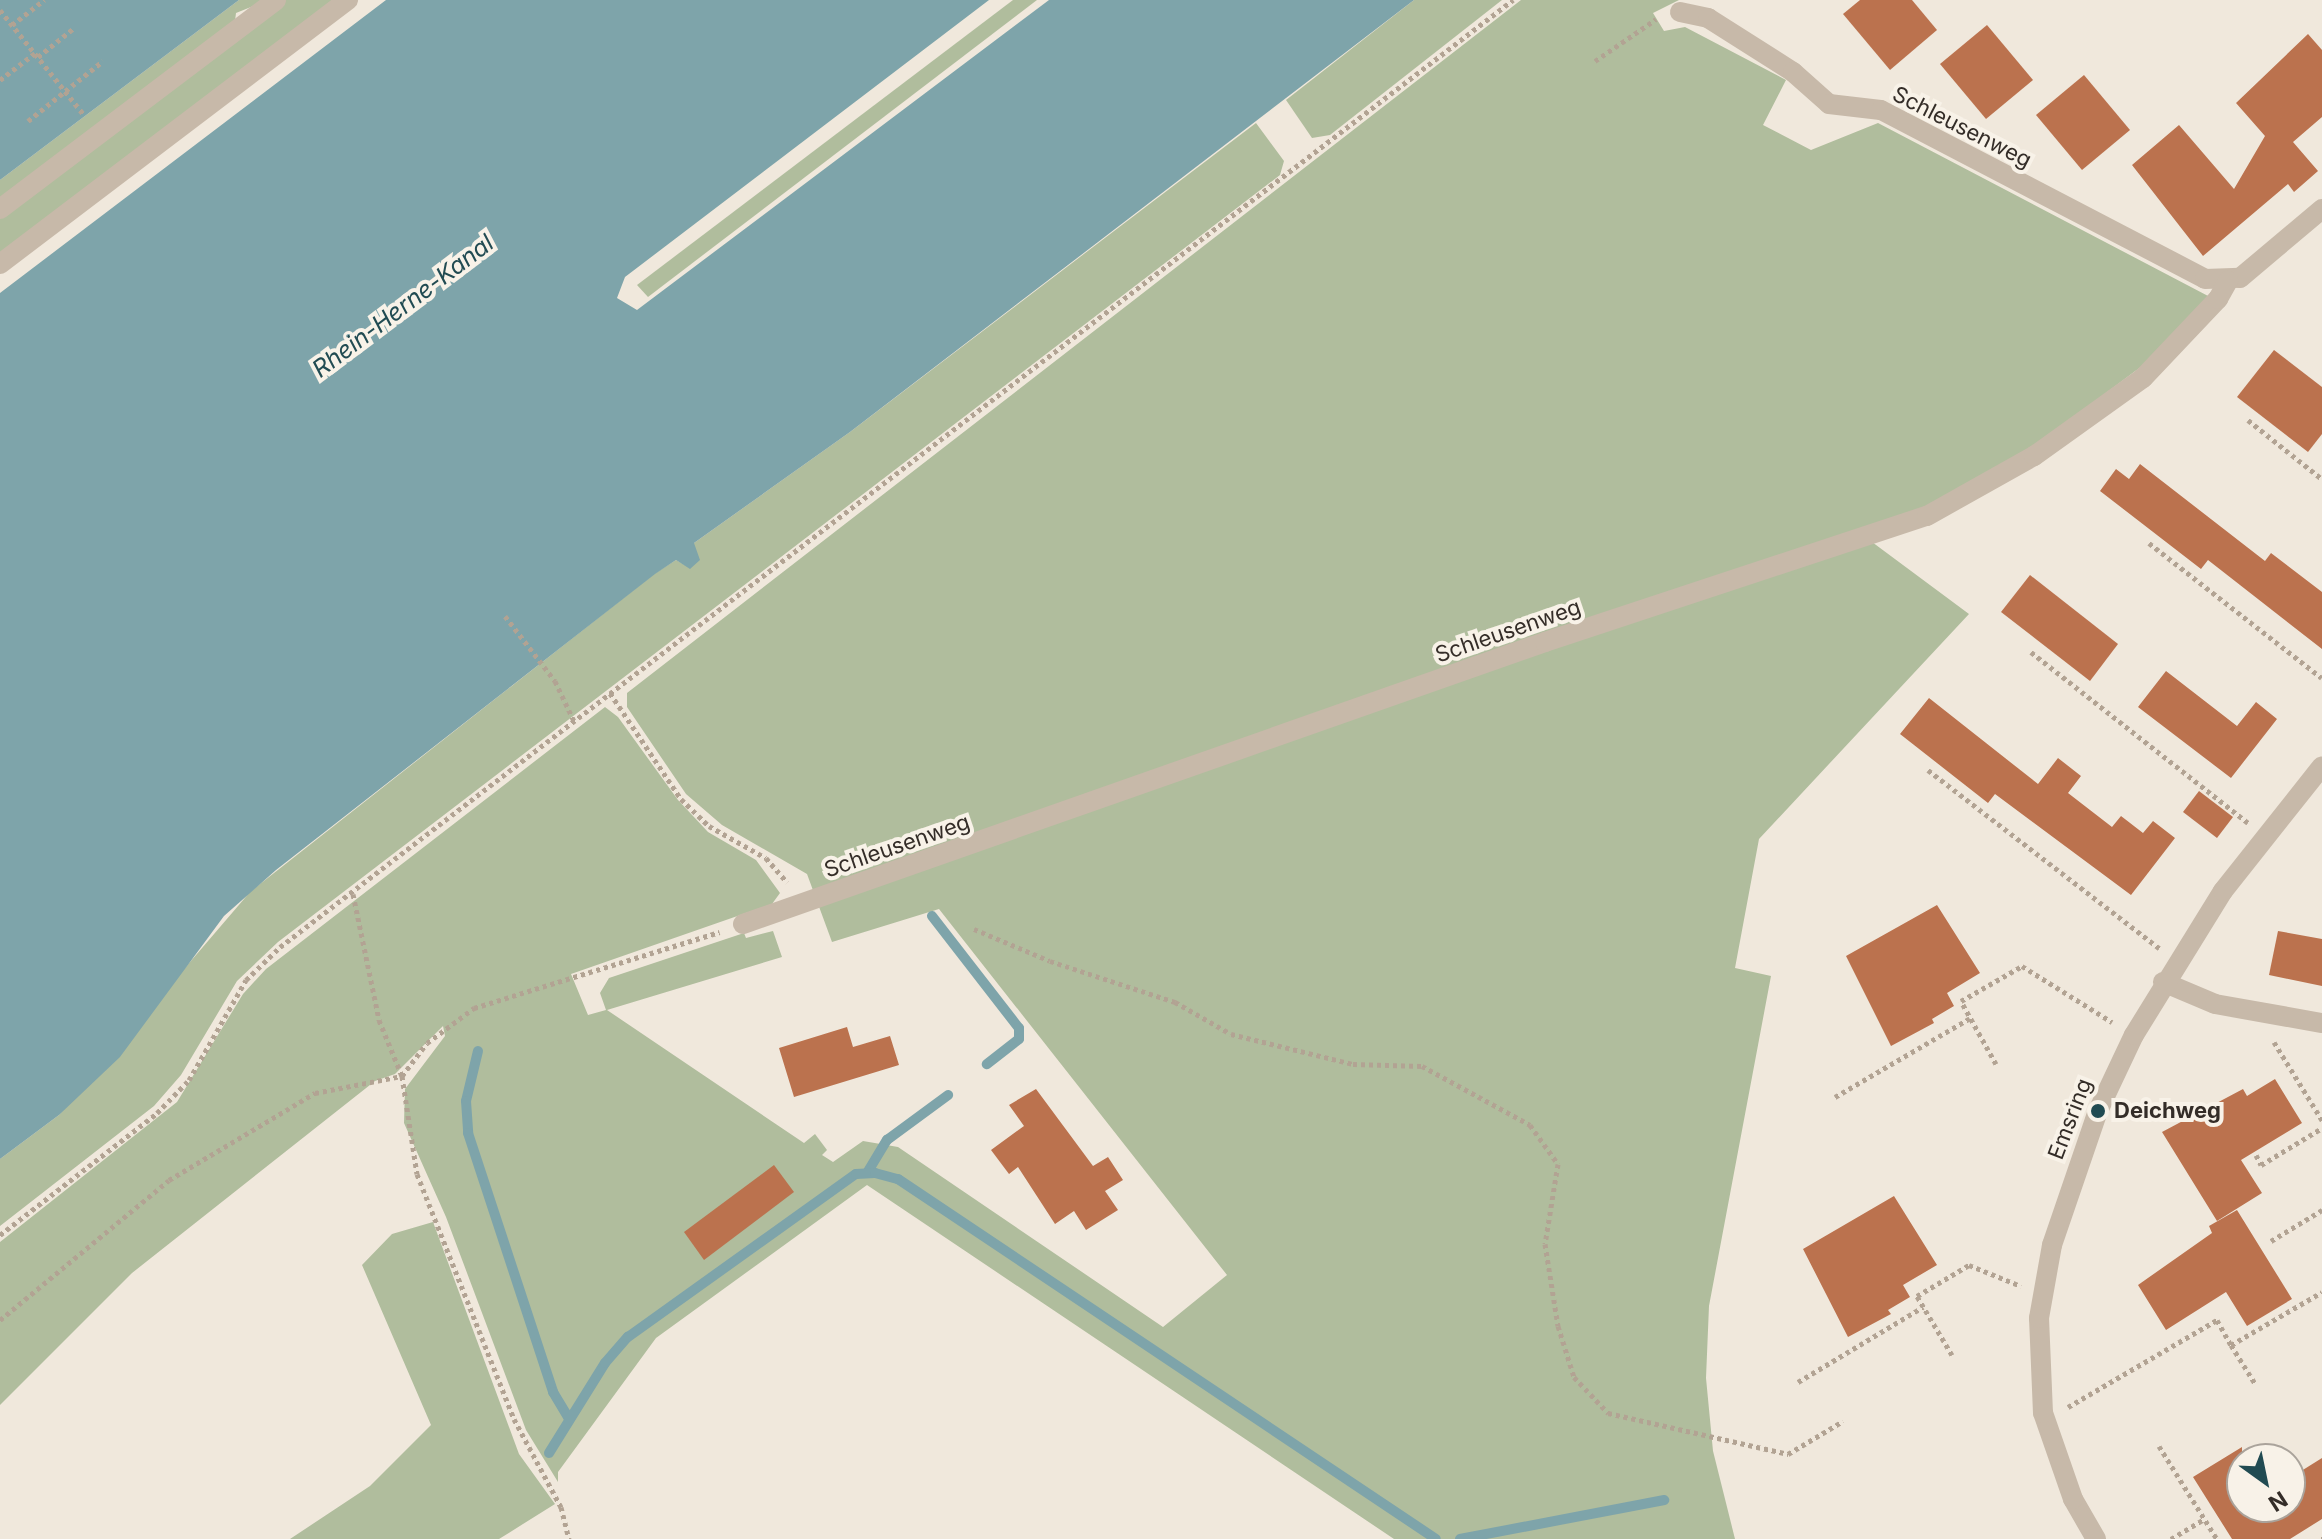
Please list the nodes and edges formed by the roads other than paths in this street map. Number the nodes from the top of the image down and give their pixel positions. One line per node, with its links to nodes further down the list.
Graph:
1 (276, 0): 4 (street)
2 (348, 0): 6 (street)
3 (1680, 12): 7 (street, Schleusenweg)
4 (0, 209)
5 (2322, 209): 7 (street, Schleusenweg)
6 (0, 264)
7 (2228, 281): 9 (street, Schleusenweg)
8 (2322, 766): 10 (street, Emsring)
9 (743, 924)
10 (2163, 982): 11 (street); 12 (street, Emsring)
11 (2322, 1023)
12 (2096, 1539)

